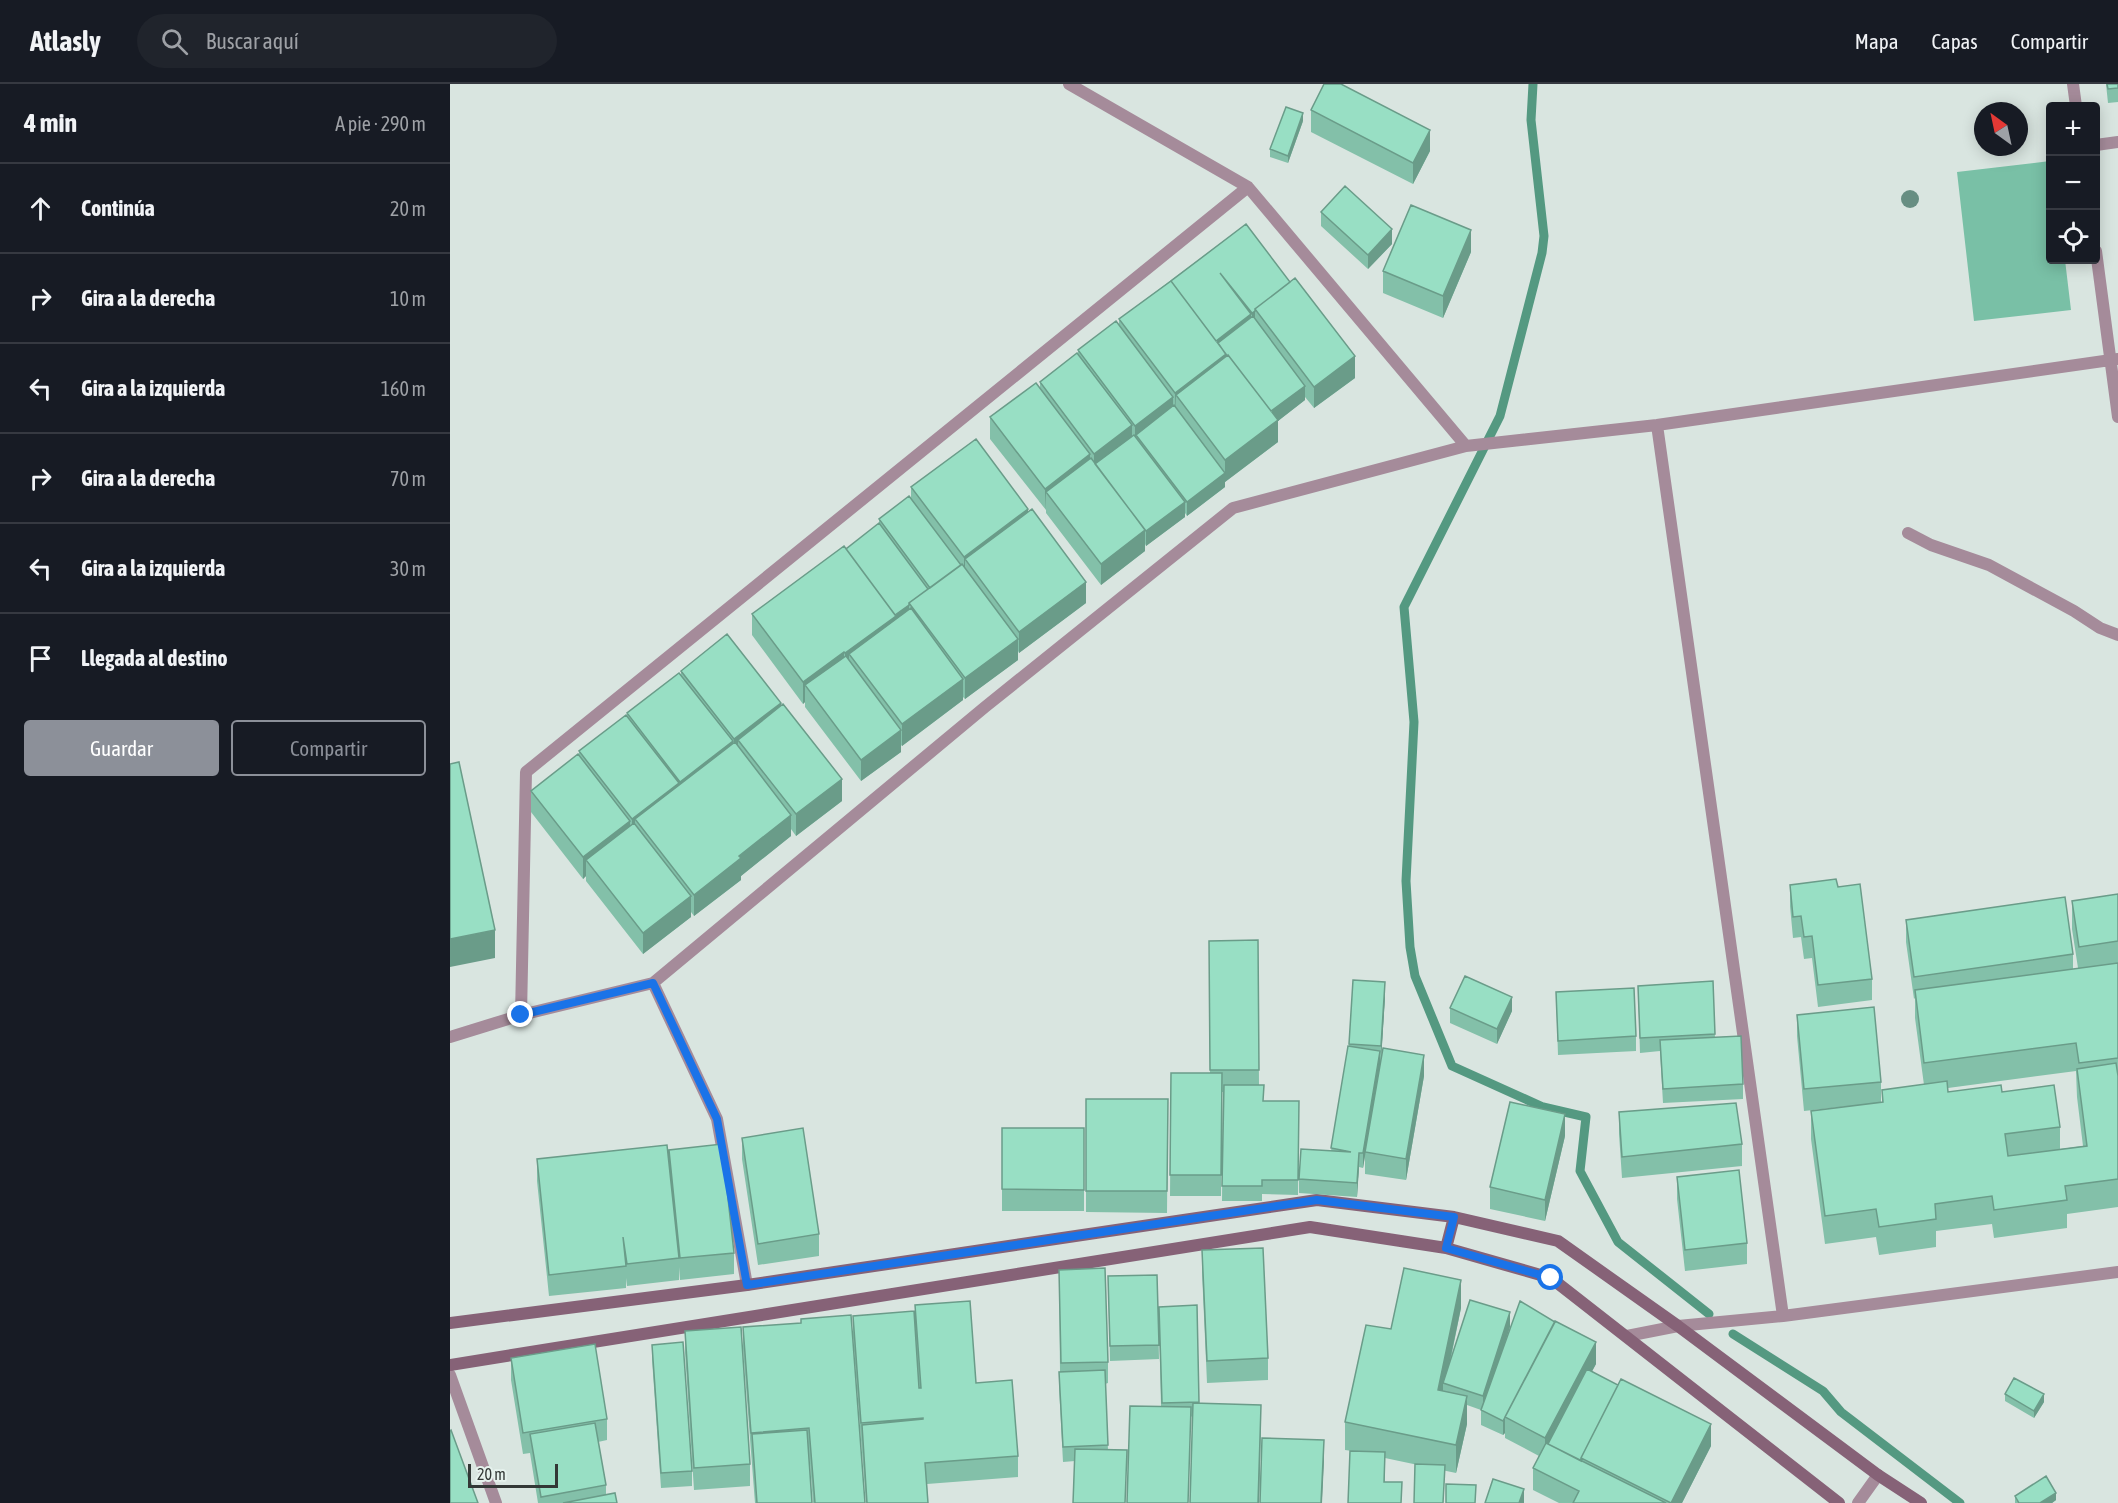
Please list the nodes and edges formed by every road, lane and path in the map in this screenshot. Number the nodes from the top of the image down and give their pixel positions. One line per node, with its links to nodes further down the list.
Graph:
1 (1069, 84): 6 (street)
2 (2073, 84): 3 (street)
3 (2075, 102)
4 (2118, 142): 5 (street)
5 (2100, 144)
6 (1248, 187): 11 (street); 15 (street)
7 (2098, 264): 8 (street)
8 (2114, 360): 9 (street); 10 (street)
9 (2118, 417)
10 (1657, 425): 11 (street); 21 (street)
11 (1466, 446): 14 (street)
12 (1908, 533): 13 (street)
13 (2118, 635)
14 (653, 983): 15 (street); 20 (street)
15 (521, 1015): 16 (street)
16 (450, 1037)
17 (1454, 1217): 18 (main road); 20 (main road); 23 (main road)
18 (1446, 1248): 24 (main road); 25 (main road)
19 (2118, 1272): 21 (street)
20 (747, 1285): 22 (main road)
21 (1783, 1316): 23 (street)
22 (450, 1323)
23 (1678, 1326): 24 (street); 27 (main road)
24 (1627, 1336): 29 (main road)
25 (450, 1365)
26 (450, 1375): 28 (street)
27 (1878, 1475): 30 (street); 31 (main road)
28 (496, 1503)
29 (1839, 1503)
30 (1858, 1503)
31 (1921, 1503)

